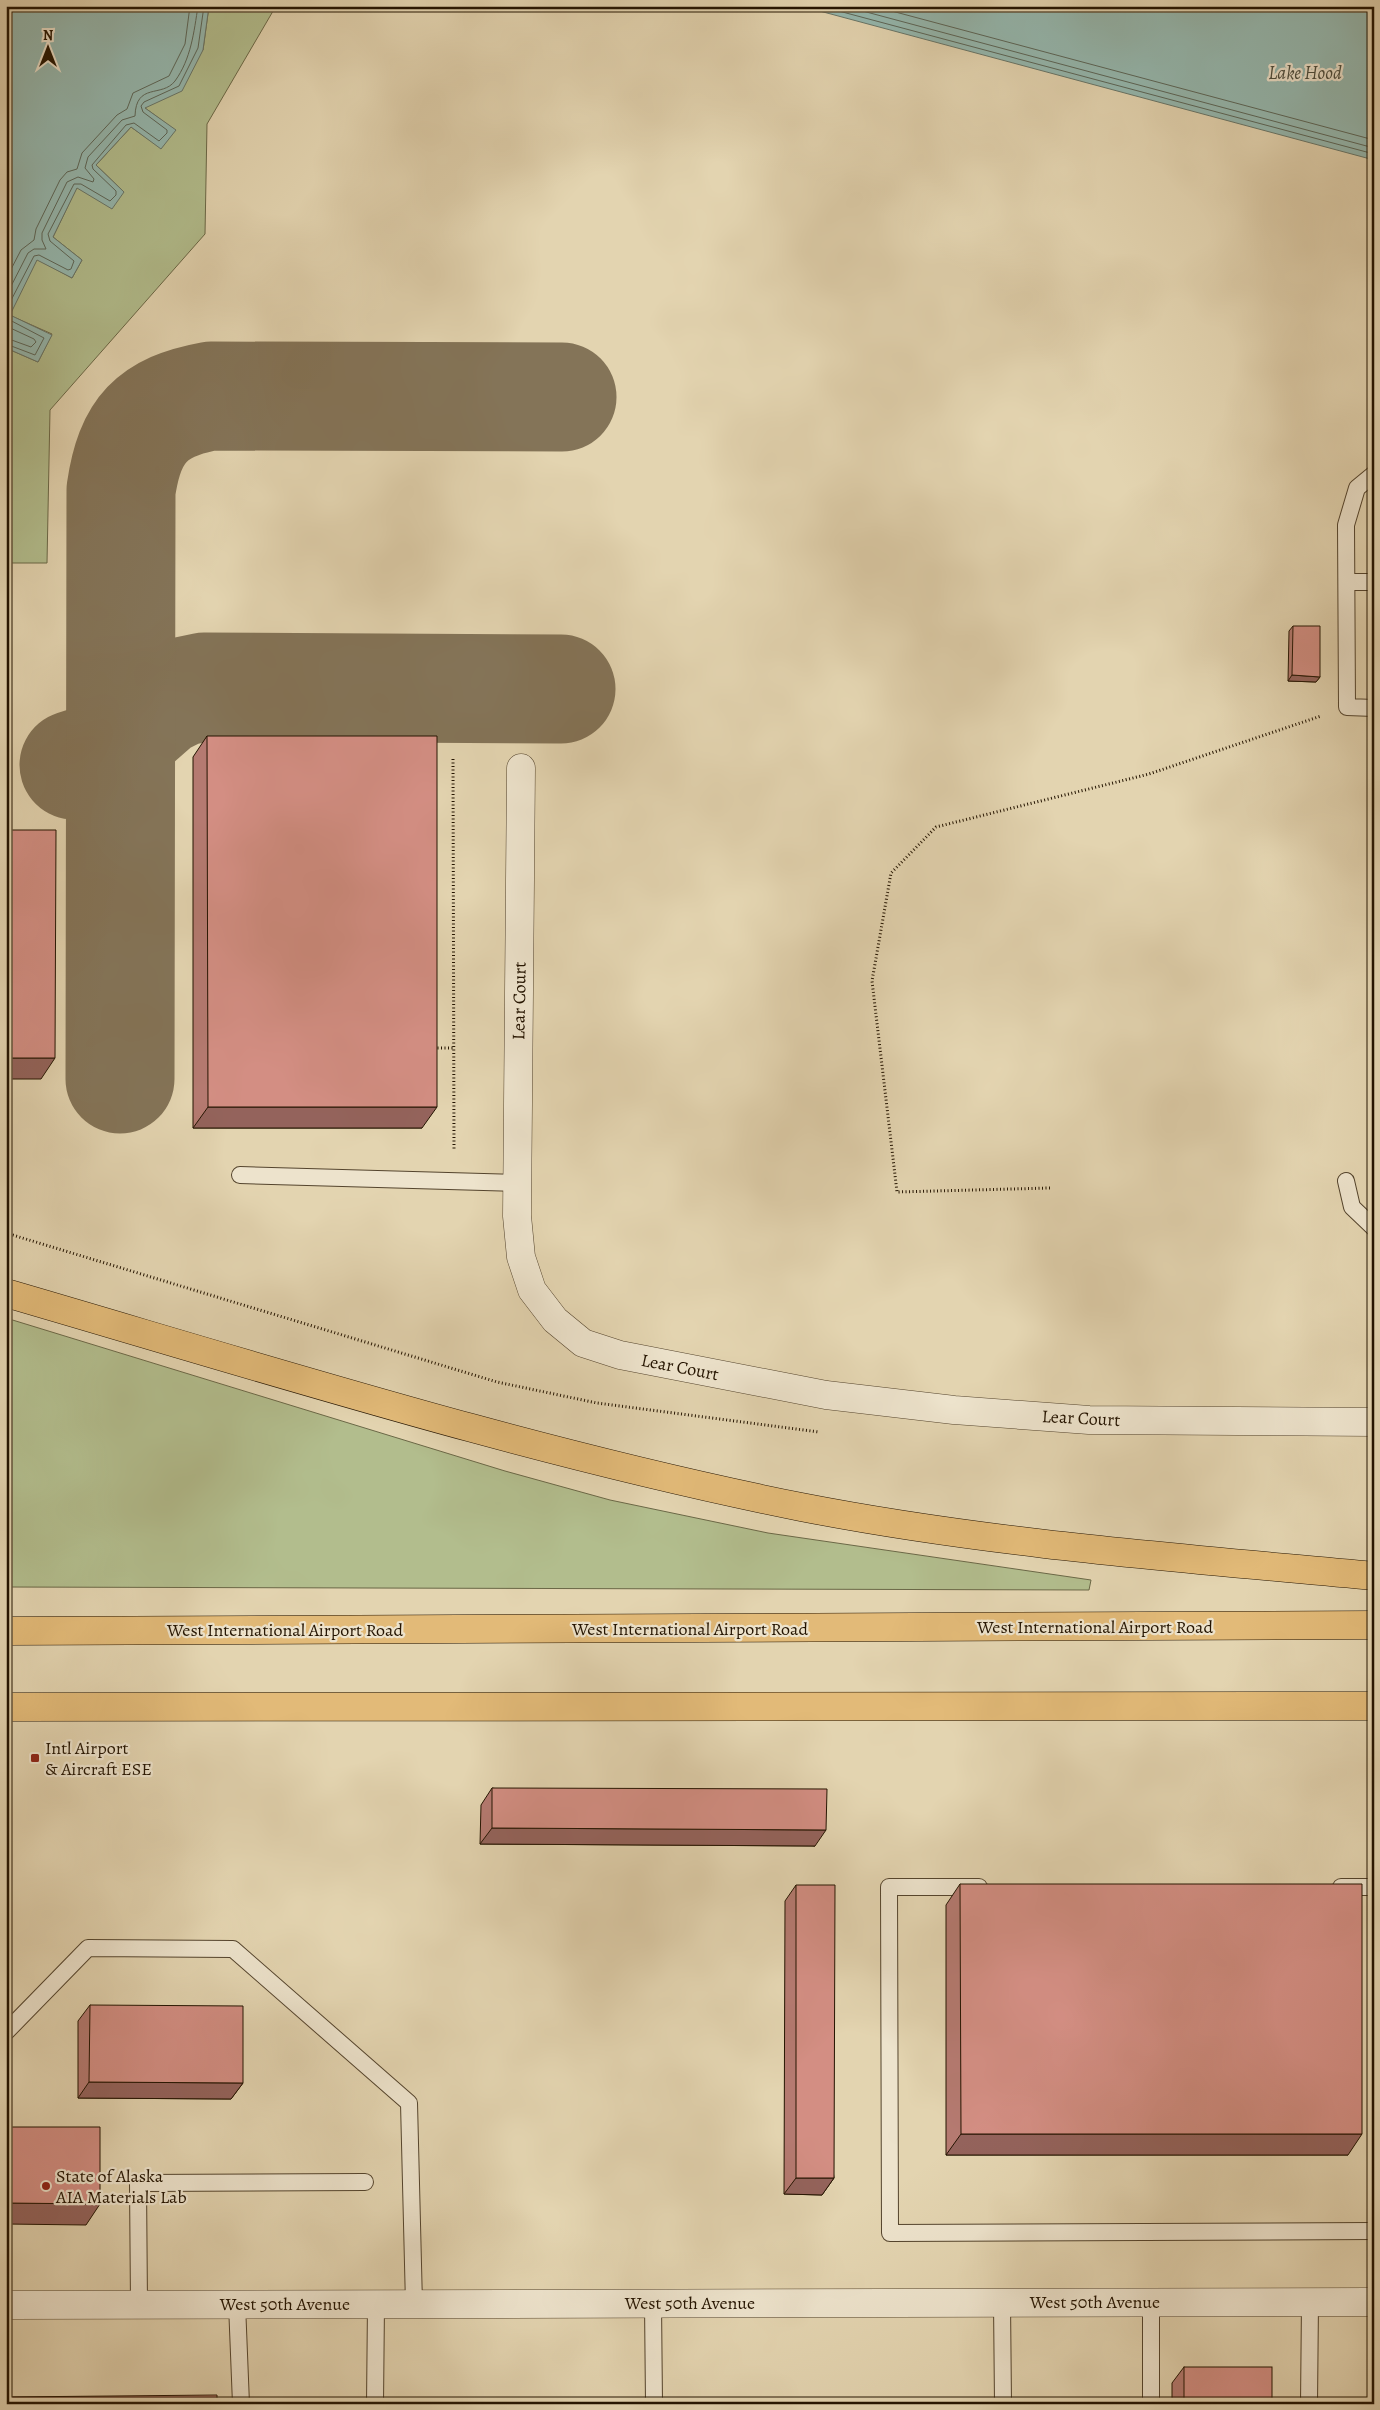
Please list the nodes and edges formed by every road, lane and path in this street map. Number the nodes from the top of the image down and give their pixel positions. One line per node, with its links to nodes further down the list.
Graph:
1 (1374, 474): 2 (lane)
2 (1347, 582): 3 (lane); 4 (lane)
3 (1374, 582)
4 (1347, 707): 5 (lane); 14 (path)
5 (1374, 708)
6 (453, 759): 9 (path)
7 (521, 768): 13 (street, Lear Court)
8 (430, 1048): 9 (path)
9 (453, 1048): 10 (path)
10 (454, 1152)
11 (240, 1175): 13 (lane)
12 (1346, 1181): 15 (lane)
13 (517, 1183): 17 (street, Lear Court)
14 (1050, 1188)
15 (1374, 1228)
16 (6, 1293): 18 (main road)
17 (1374, 1422)
18 (1374, 1576)
19 (1374, 1625): 20 (main road, West International Airport Road)
20 (6, 1631)
21 (6, 1706): 22 (main road)
22 (1374, 1706)
23 (998, 1886): 28 (lane)
24 (1324, 1886): 25 (lane)
25 (1374, 1886)
26 (6, 2032): 38 (lane)
27 (365, 2182): 35 (lane)
28 (1374, 2231)
29 (1002, 2302): 30 (street, West 50th Avenue); 33 (street, West 50th Avenue); 42 (lane)
30 (1151, 2302): 31 (street, West 50th Avenue); 43 (lane)
31 (1310, 2302): 32 (street, West 50th Avenue); 44 (lane)
32 (1374, 2302)
33 (653, 2303): 38 (street, West 50th Avenue); 41 (lane)
34 (6, 2304): 35 (street, West 50th Avenue)
35 (139, 2304): 36 (street, West 50th Avenue)
36 (237, 2304): 37 (street, West 50th Avenue); 39 (lane)
37 (376, 2304): 38 (street, West 50th Avenue); 40 (lane)
38 (414, 2304)
39 (241, 2404)
40 (375, 2404)
41 (654, 2404)
42 (1003, 2404)
43 (1151, 2404)
44 (1309, 2404)

